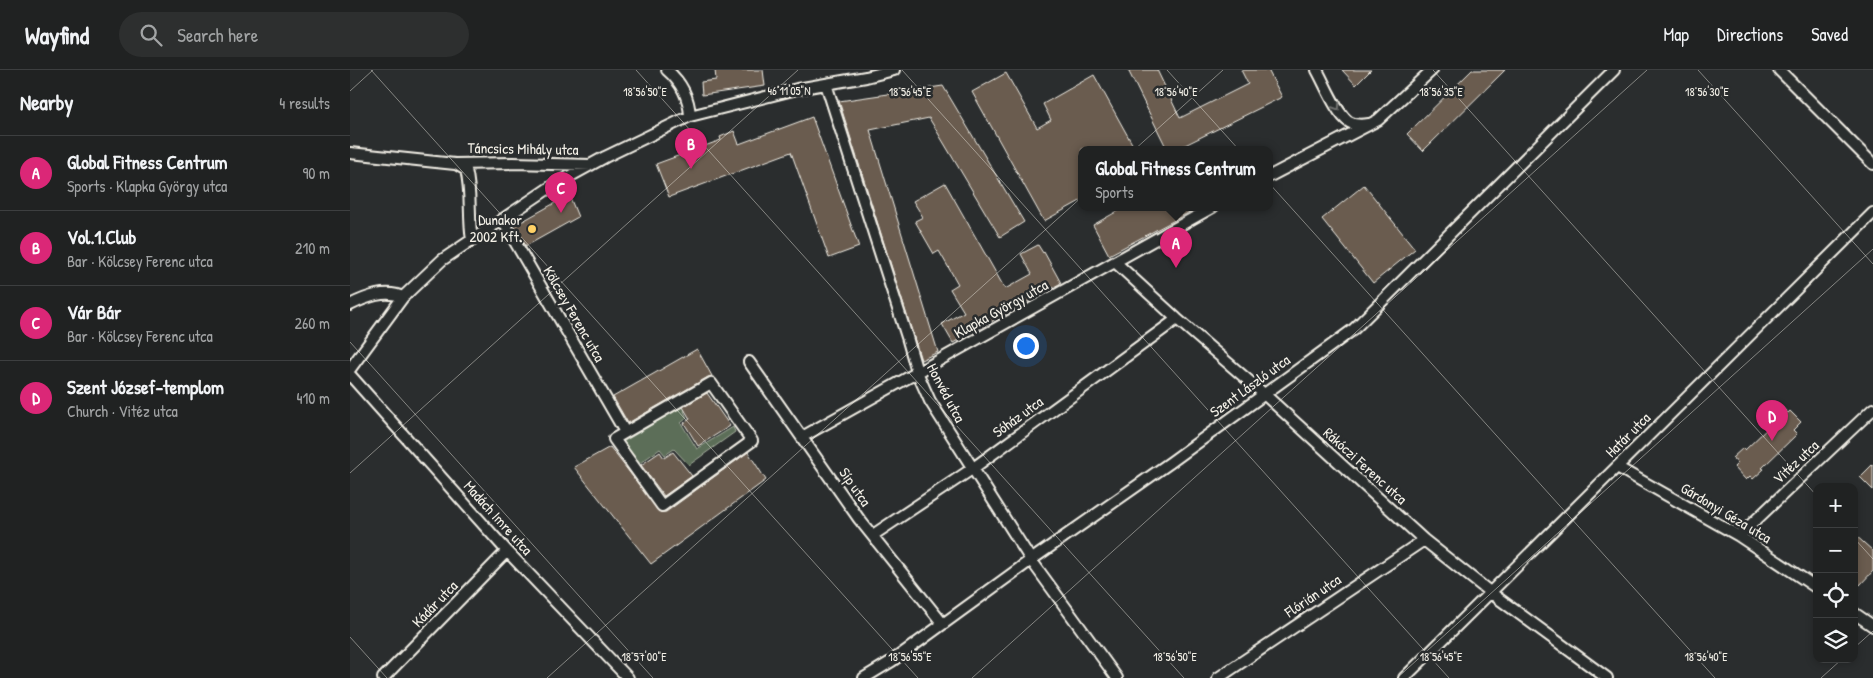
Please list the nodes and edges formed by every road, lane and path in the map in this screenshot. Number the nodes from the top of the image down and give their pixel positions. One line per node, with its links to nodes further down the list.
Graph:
1 (666, 70): 8 (street)
2 (894, 70): 7 (street)
3 (1317, 70): 9 (street, one-way to 9)
4 (1432, 70): 9 (street)
5 (1614, 70): 27 (street, Szent László utca)
6 (1779, 70): 12 (street)
7 (826, 84): 8 (street); 25 (street, Honvéd utca)
8 (690, 116): 13 (street)
9 (1372, 124): 14 (street)
10 (350, 153): 11 (street, Táncsics Mihály utca)
11 (455, 164): 13 (street, Táncsics Mihály utca); 18 (street, Táncsics Mihály utca)
12 (1873, 164)
13 (591, 165): 17 (street)
14 (1273, 174)
15 (1207, 211): 19 (street, Klapka György utca)
16 (1873, 213): 31 (street, Határ utca)
17 (503, 220): 18 (street); 29 (street, Kölcsey Ferenc utca)
18 (472, 240): 20 (street)
19 (1115, 262): 22 (street, Rákóczi Ferenc utca); 25 (street, Klapka György utca)
20 (403, 297): 21 (street); 24 (street)
21 (350, 305)
22 (1177, 319): 27 (street, Rákóczi Ferenc utca); 32 (street, Sóház utca)
23 (749, 362): 30 (street, Síp utca)
24 (350, 369)
25 (917, 372): 30 (street, Klapka György utca); 32 (street, Honvéd utca)
26 (350, 375): 36 (street, Madách Imre utca)
27 (1264, 394): 35 (street, Rákóczi Ferenc utca); 37 (street, Szent László utca)
28 (1873, 409): 34 (street, Vitéz utca)
29 (625, 432): 29 (street)
30 (802, 437): 33 (street, Síp utca)
31 (1617, 467): 34 (street, Gárdonyi Géza utca); 39 (street, Határ utca)
32 (972, 469): 33 (street, Sóház utca); 37 (street, Honvéd utca)
33 (873, 535): 41 (street, Síp utca)
34 (1739, 536): 38 (street, Gárdonyi Géza utca)
35 (1424, 540): 39 (street, Rákóczi Ferenc utca); 47 (street, Flórián utca)
36 (507, 551): 43 (street, Kádár utca); 44 (street, Madách Imre utca)
37 (1031, 560): 41 (street, Szent László utca); 46 (street, Honvéd utca)
38 (1813, 585)
39 (1491, 593): 48 (street, Határ utca); 49 (street, Rákóczi Ferenc utca)
40 (1858, 616): 42 (street)
41 (944, 624): 45 (street, Szent László utca)
42 (1873, 626)
43 (383, 678)
44 (628, 678)
45 (864, 678)
46 (1117, 678)
47 (1218, 678)
48 (1404, 678)
49 (1607, 678)

